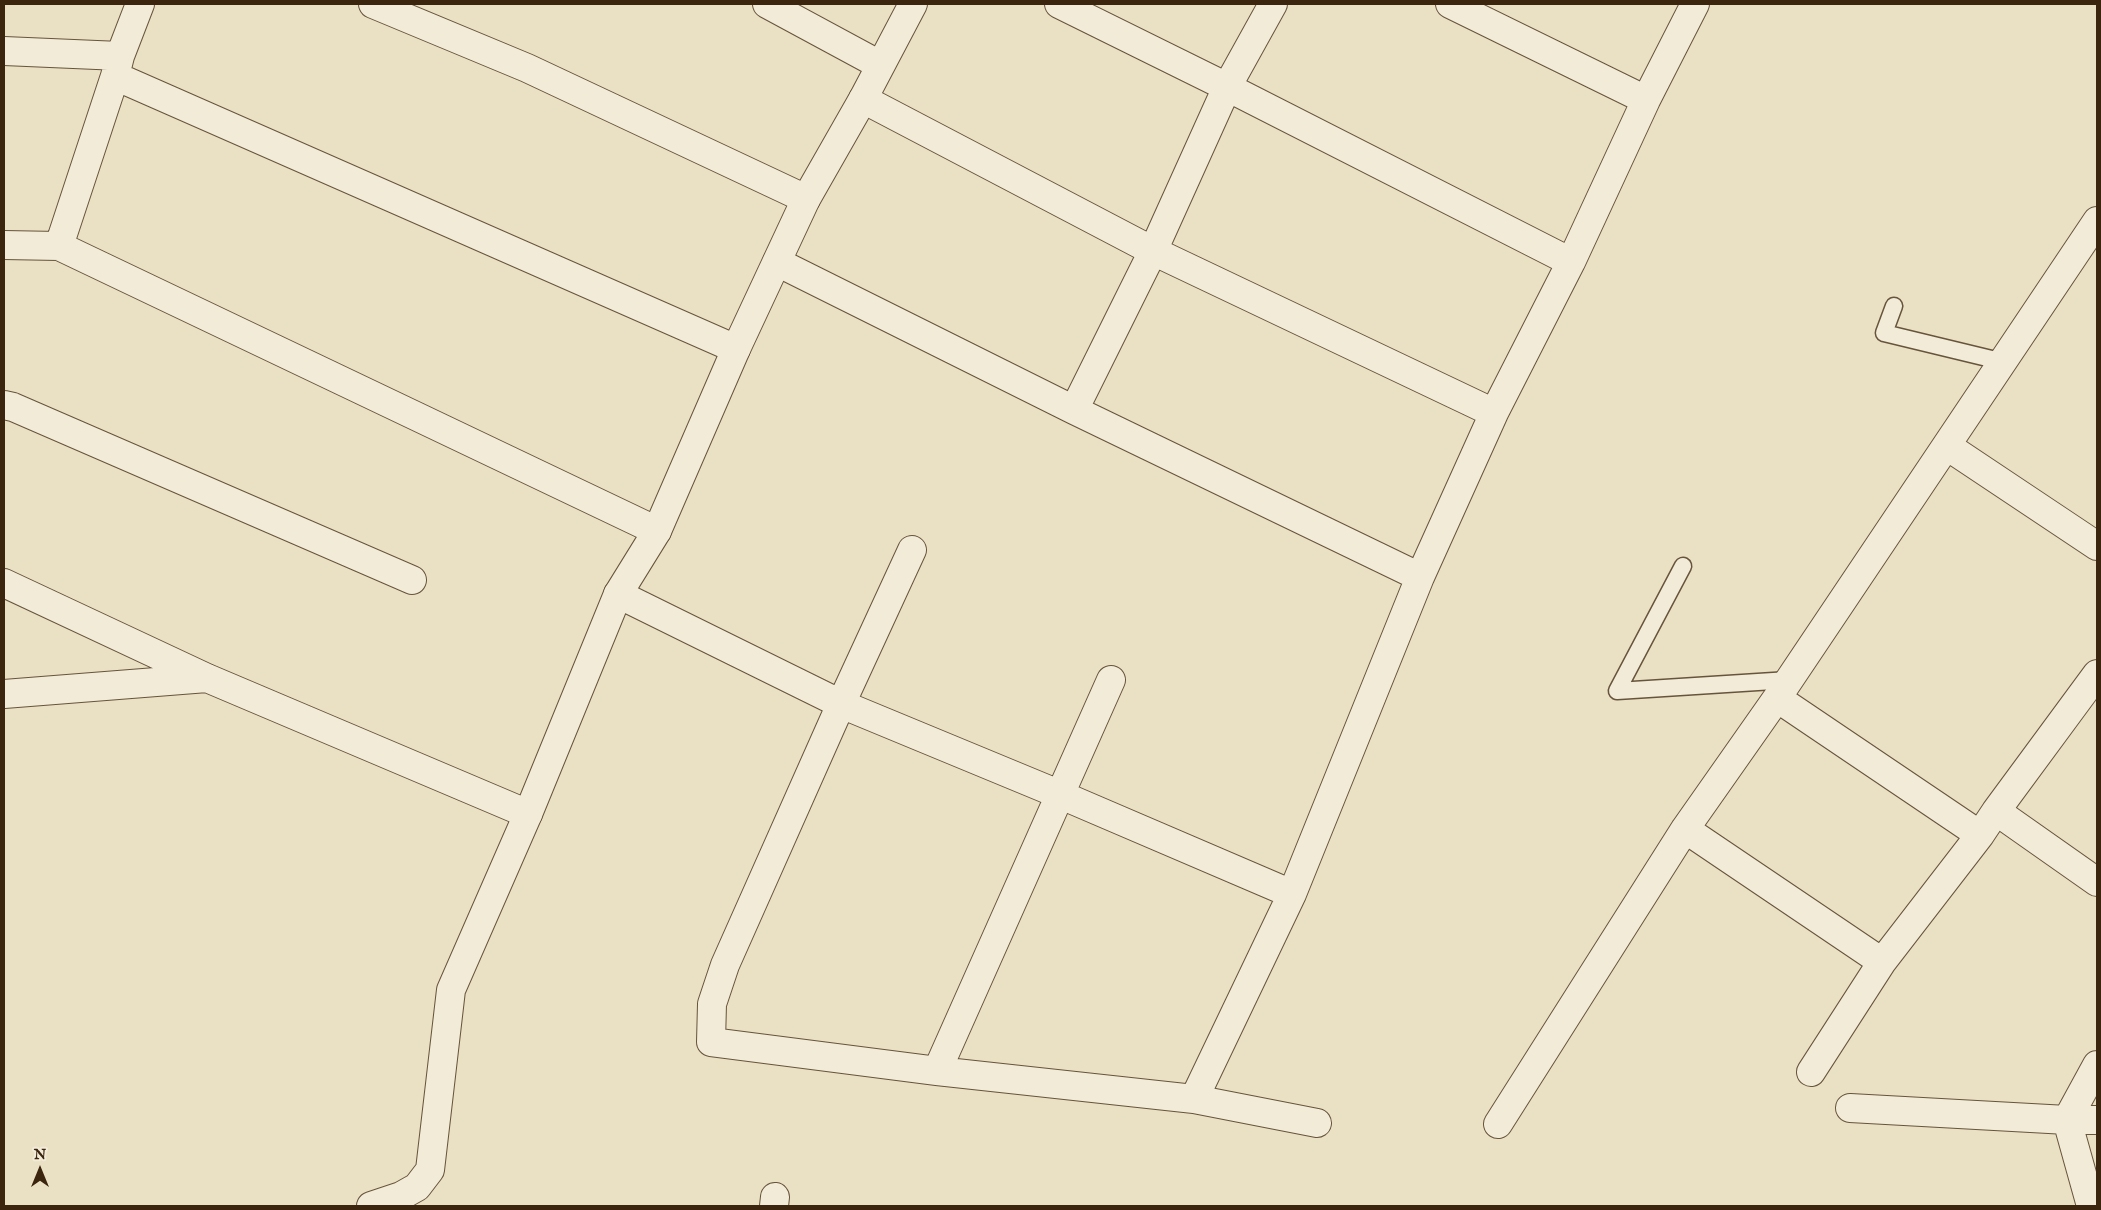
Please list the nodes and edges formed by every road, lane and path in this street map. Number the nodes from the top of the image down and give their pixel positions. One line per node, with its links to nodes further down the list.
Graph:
1 (140, 4): 11 (street)
2 (374, 4): 15 (street)
3 (767, 4): 10 (street)
4 (913, 4): 10 (street)
5 (1059, 4): 12 (street)
6 (1273, 4): 12 (street)
7 (1450, 4): 14 (street)
8 (1695, 4): 14 (street)
9 (4, 51): 11 (street)
10 (880, 65): 13 (street)
11 (118, 66): 18 (street); 23 (street)
12 (1227, 87): 19 (street); 21 (street)
13 (863, 99): 15 (street); 19 (street)
14 (1646, 100): 21 (street)
15 (806, 199): 20 (street)
16 (2097, 221): 24 (street)
17 (4, 245): 18 (street)
18 (59, 246): 29 (street)
19 (1153, 251): 26 (street); 27 (street)
20 (777, 262): 23 (street); 26 (street)
21 (1571, 262): 27 (street)
22 (1894, 306): 24 (lane)
23 (736, 350): 29 (street)
24 (2004, 362): 28 (street)
25 (4, 405): 34 (street)
26 (1074, 410): 33 (street)
27 (1494, 412): 33 (street)
28 (1947, 446): 30 (street); 40 (street)
29 (657, 531): 36 (street)
30 (2097, 546)
31 (912, 550): 42 (street)
32 (1683, 566): 40 (lane)
33 (1420, 577): 49 (street)
34 (412, 580)
35 (4, 583): 38 (street)
36 (618, 594): 42 (street); 45 (street)
37 (2097, 674): 44 (street)
38 (208, 678): 41 (street); 45 (street)
39 (1111, 680): 43 (street)
40 (1783, 689): 46 (street); 47 (street)
41 (4, 694)
42 (841, 704): 43 (street); 52 (street)
43 (1060, 795): 49 (street); 52 (street)
44 (1996, 811): 47 (street); 48 (street)
45 (528, 814): 60 (street)
46 (1685, 829): 50 (street); 59 (street)
47 (1980, 836): 50 (street)
48 (2097, 882)
49 (1292, 894): 54 (street)
50 (1882, 962): 53 (street)
51 (2097, 1065): 56 (street)
52 (937, 1071): 54 (street)
53 (1811, 1072)
54 (1194, 1099): 58 (street)
55 (1850, 1108): 56 (street)
56 (2068, 1120): 57 (street); 61 (street)
57 (2097, 1120)
58 (1317, 1123)
59 (1498, 1124)
60 (371, 1206)
61 (2091, 1206)

